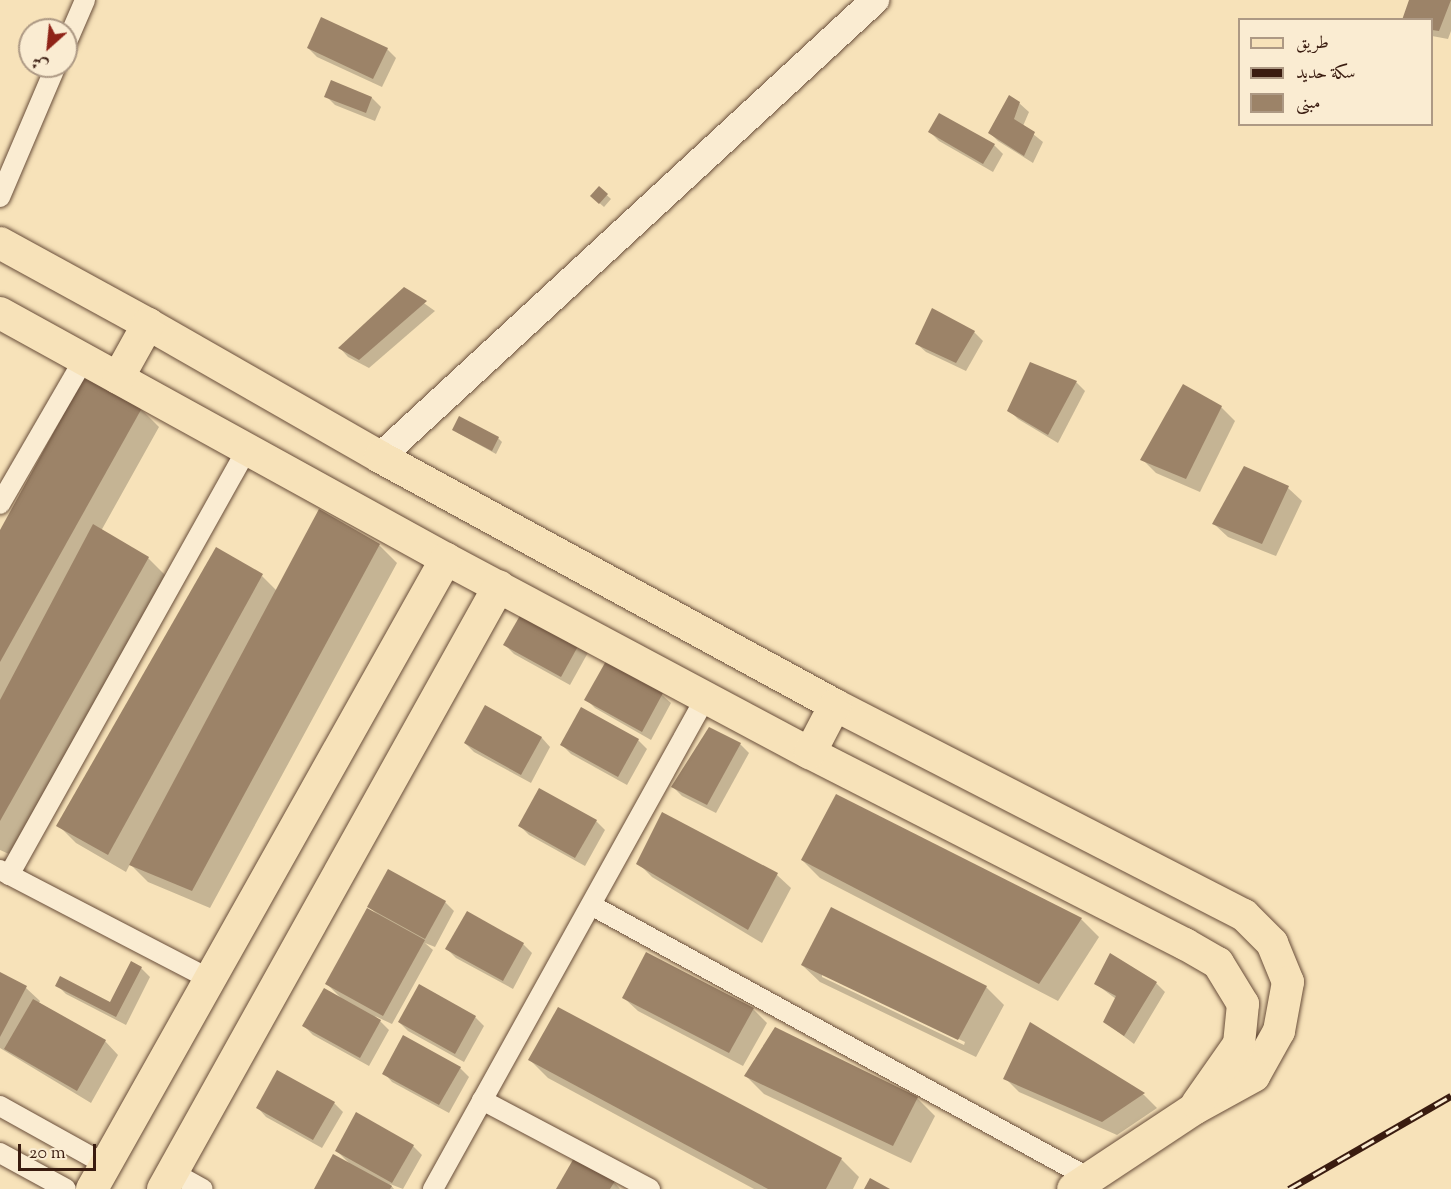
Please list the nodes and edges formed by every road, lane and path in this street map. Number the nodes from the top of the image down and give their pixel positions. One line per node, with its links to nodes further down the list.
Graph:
1 (85, 0): 3 (street)
2 (875, 0): 12 (main road)
3 (77, 18)
4 (51, 78): 5 (street)
5 (0, 197)
6 (0, 243): 8 (main road)
7 (0, 313): 9 (main road)
8 (148, 324): 10 (main road); 12 (main road)
9 (84, 359): 10 (main road); 13 (street)
10 (118, 378): 11 (main road)
11 (248, 448): 14 (main road); 19 (street)
12 (380, 457): 17 (main road)
13 (0, 504)
14 (446, 559): 15 (main road); 21 (main road)
15 (499, 586): 16 (main road); 27 (main road)
16 (706, 697): 18 (main road); 20 (street)
17 (835, 705): 18 (main road); 24 (main road)
18 (810, 753): 24 (main road)
19 (5, 872): 21 (street)
20 (591, 905): 22 (street); 28 (street)
21 (209, 979): 26 (main road)
22 (482, 1100): 31 (street); 32 (street)
23 (0, 1106): 26 (street)
24 (1194, 1109): 28 (main road)
25 (0, 1153): 29 (street)
26 (99, 1177)
27 (168, 1181): 30 (street)
28 (1081, 1184)
29 (66, 1189)
30 (203, 1189)
31 (433, 1189)
32 (650, 1189)

